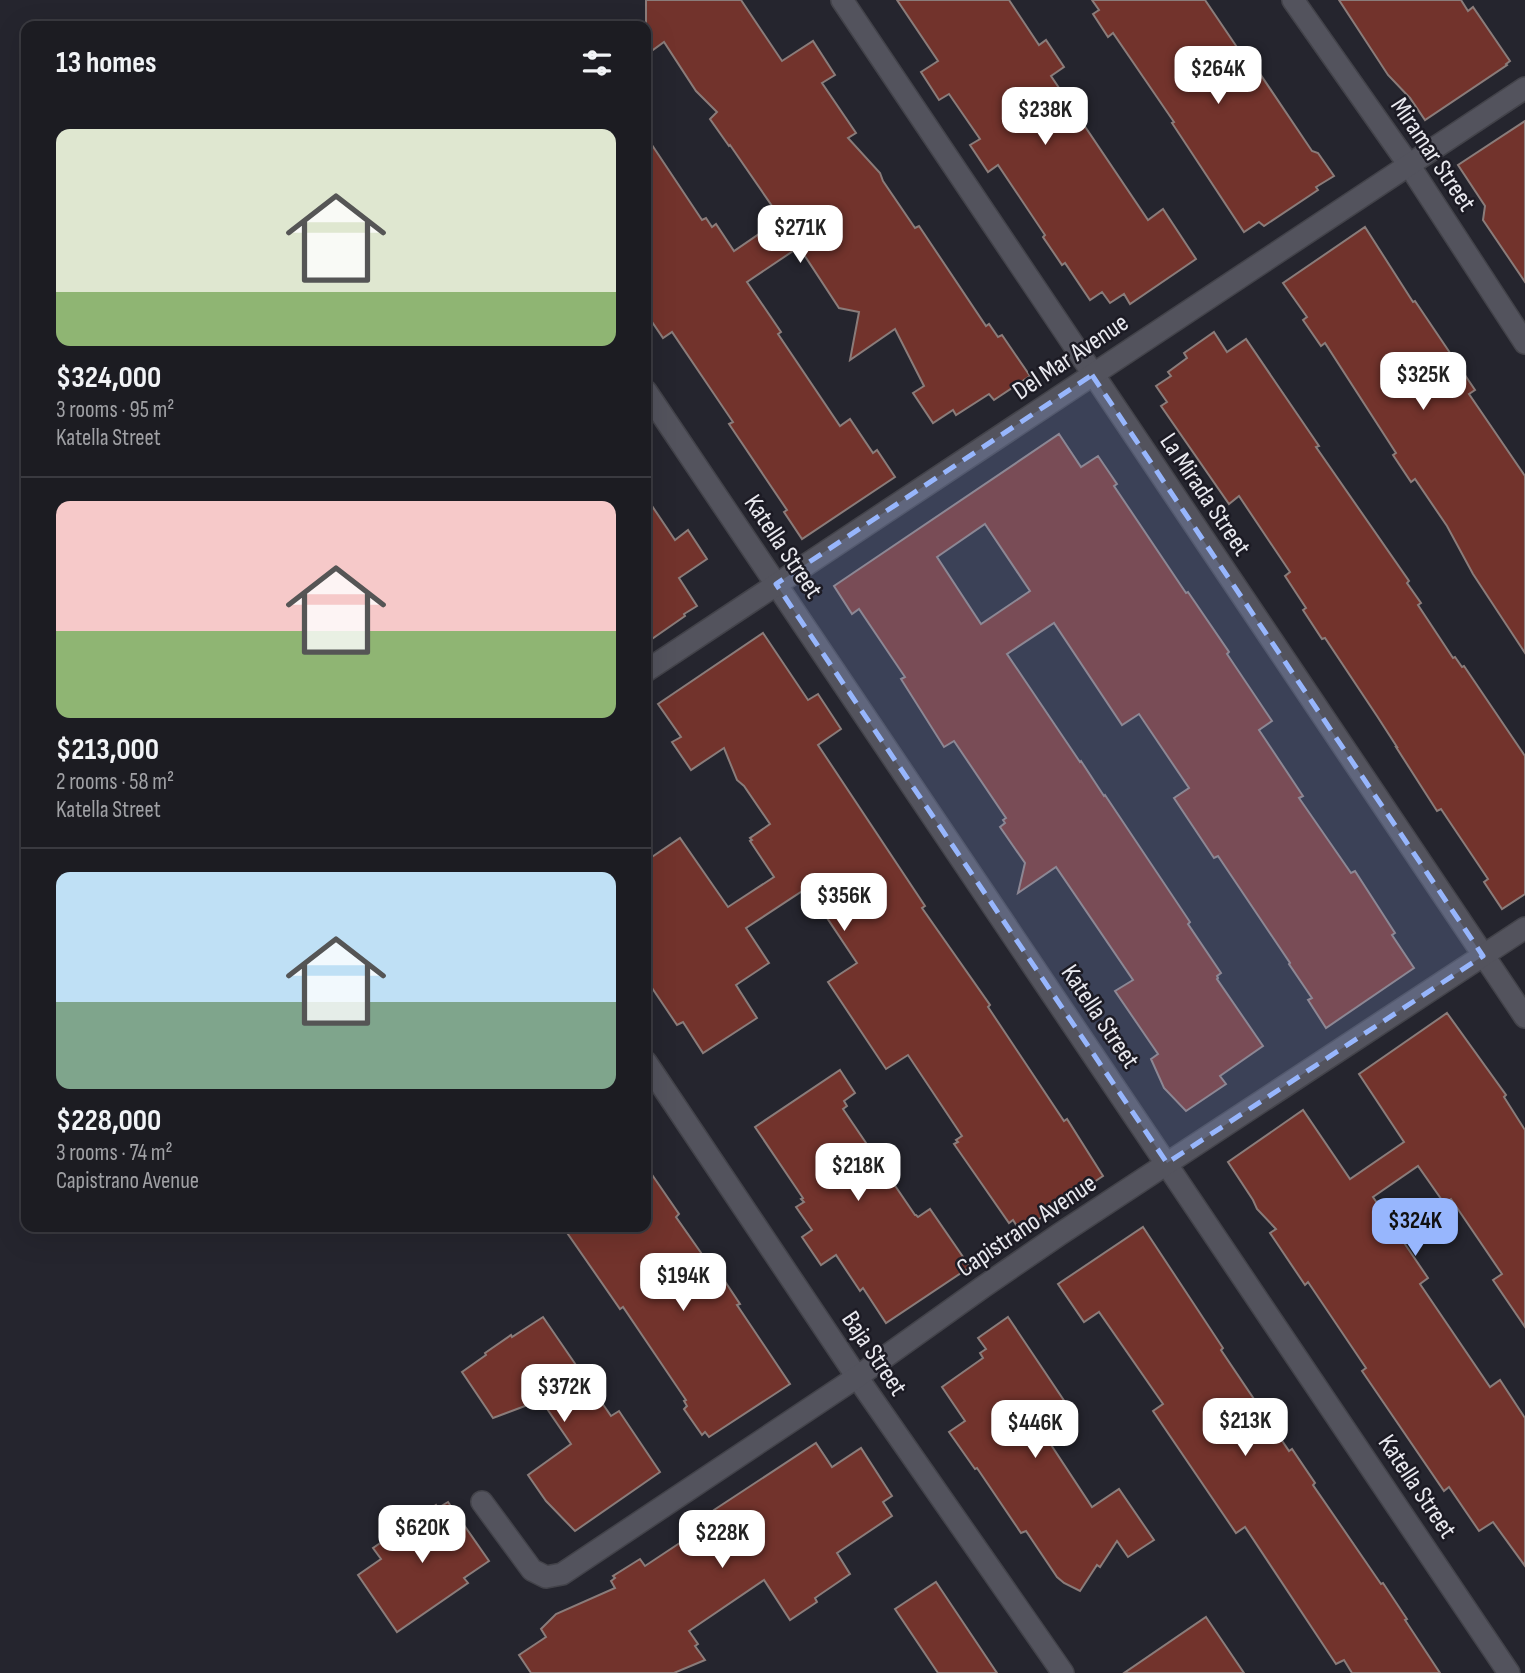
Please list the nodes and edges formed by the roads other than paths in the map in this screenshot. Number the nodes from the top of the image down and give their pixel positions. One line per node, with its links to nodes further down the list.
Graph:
1 (842, 0): 6 (street, La Mirada Street)
2 (1293, 0): 4 (street, Miramar Street)
3 (1525, 88): 4 (street, Del Mar Avenue)
4 (1409, 165): 5 (street, Miramar Street); 6 (street, Del Mar Avenue)
5 (1525, 343)
6 (1092, 375): 8 (street, Del Mar Avenue); 11 (street, La Mirada Street)
7 (651, 398): 8 (street, Katella Street)
8 (776, 584): 9 (street, Del Mar Avenue); 14 (street, Katella Street)
9 (651, 668)
10 (1525, 928): 11 (street, Capistrano Avenue)
11 (1483, 956): 12 (street, La Mirada Street); 14 (street, Capistrano Avenue)
12 (1525, 1017)
13 (651, 1069): 15 (street, Baja Street)
14 (1167, 1163): 15 (street, Capistrano Avenue); 18 (street, Katella Street)
15 (857, 1377): 16 (street, Capistrano Avenue); 17 (street, Baja Street)
16 (482, 1502)
17 (1063, 1673)
18 (1509, 1673)

